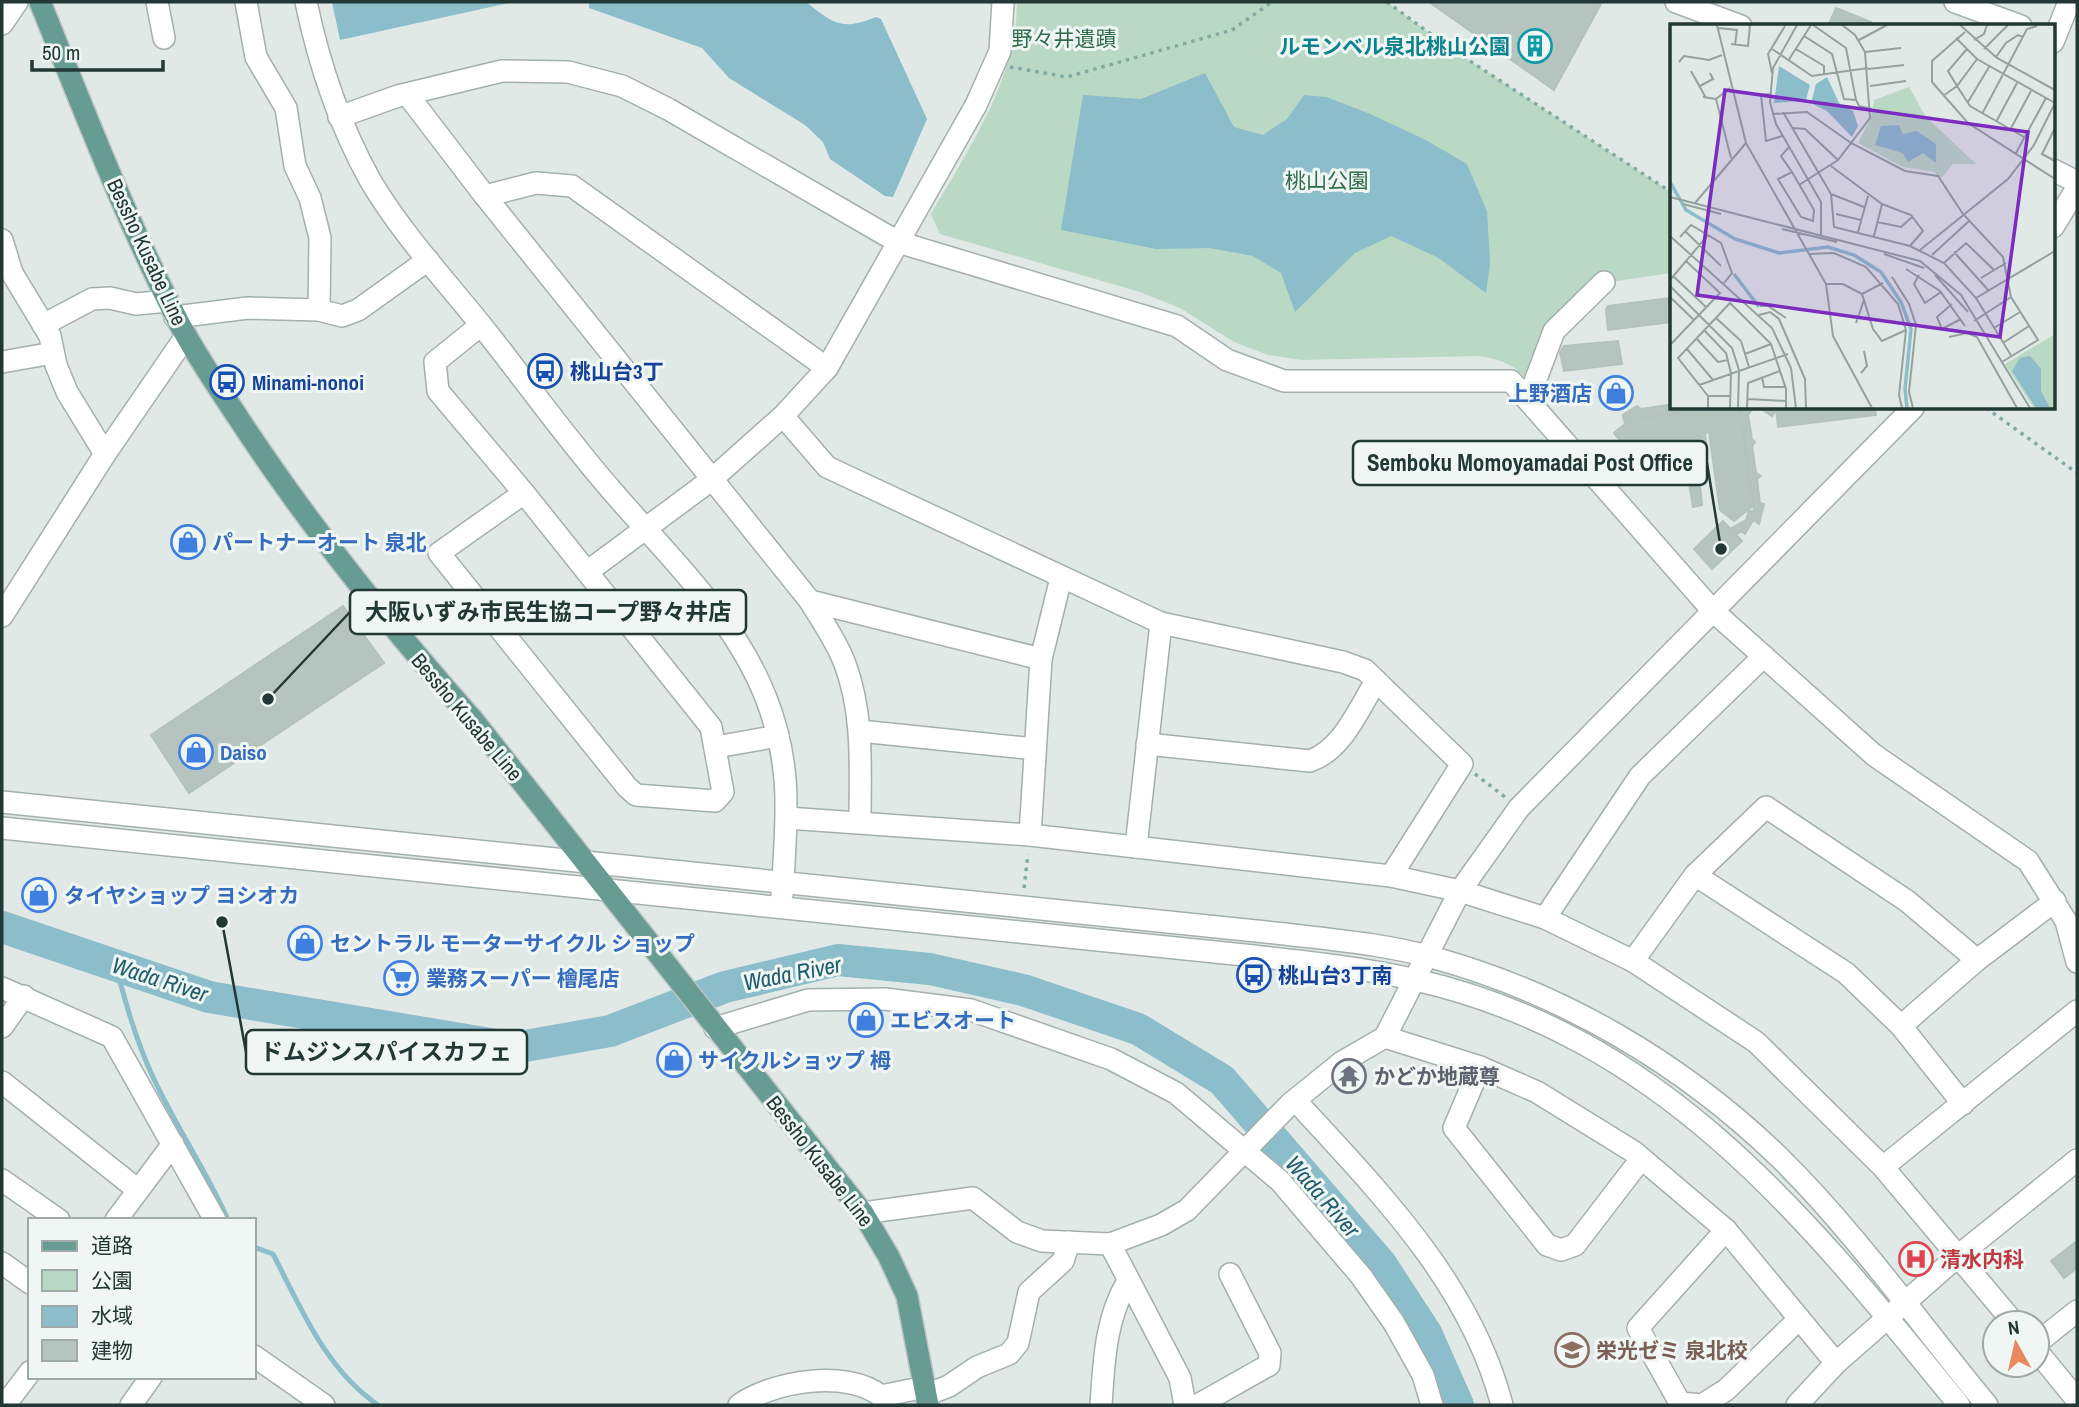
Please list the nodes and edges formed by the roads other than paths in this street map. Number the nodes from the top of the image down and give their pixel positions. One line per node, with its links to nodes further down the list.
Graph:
1 (17, 2): 10 (street)
2 (40, 2): 26 (main road, Bessho Kusabe Line)
3 (157, 2): 14 (street)
4 (246, 2): 27 (street)
5 (306, 2): 16 (street)
6 (1003, 2): 23 (street)
7 (1676, 2): 11 (street)
8 (1955, 2): 12 (street)
9 (2068, 2): 13 (street)
10 (2, 24)
11 (1736, 24)
12 (2016, 24)
13 (2054, 37)
14 (164, 38)
15 (407, 94): 16 (street); 20 (street); 23 (street)
16 (339, 117): 24 (street)
17 (2054, 170): 18 (street)
18 (2077, 182)
19 (2077, 188): 21 (street)
20 (485, 196): 33 (street); 38 (street)
21 (2054, 225)
22 (2, 240): 29 (street)
23 (898, 242): 33 (street); 34 (street)
24 (428, 260): 27 (street); 28 (street)
25 (1605, 282): 34 (street)
26 (172, 309): 27 (street); 29 (street); 30 (main road, Bessho Kusabe Line)
27 (319, 310)
28 (481, 325): 39 (street); 40 (street)
29 (43, 326): 31 (street)
30 (186, 336): 37 (street); 61 (main road, Bessho Kusabe Line)
31 (53, 353): 32 (street); 37 (street)
32 (2, 362)
33 (827, 369): 36 (street)
34 (1531, 401): 44 (street)
35 (1911, 410): 44 (street)
36 (783, 416): 38 (street); 42 (street)
37 (105, 454): 45 (street)
38 (711, 480): 40 (street); 43 (street)
39 (524, 493): 41 (street); 53 (street)
40 (645, 529): 41 (street); 51 (street)
41 (587, 572): 53 (street)
42 (1061, 578): 46 (street); 48 (street)
43 (810, 601): 48 (street); 50 (street)
44 (1713, 611): 47 (street); 66 (street)
45 (2, 616)
46 (1161, 623): 49 (street); 52 (street)
47 (1763, 656): 67 (street); 69 (street)
48 (1041, 659): 54 (street)
49 (1376, 681): 52 (street); 63 (street)
50 (860, 731): 54 (street); 57 (street)
51 (778, 736): 53 (street); 56 (street)
52 (1147, 744): 60 (street)
53 (716, 747)
54 (1035, 749): 59 (street)
55 (2, 802): 61 (street)
56 (787, 818): 57 (street); 64 (street)
57 (860, 821): 59 (street)
58 (2, 828): 65 (street)
59 (1030, 835): 60 (street)
60 (1136, 847): 63 (street)
61 (586, 862): 64 (street); 65 (main road, Bessho Kusabe Line)
62 (1695, 875): 71 (street); 72 (street); 79 (street)
63 (1391, 876): 66 (street)
64 (783, 883): 68 (street); 70 (street)
65 (609, 890): 68 (street); 78 (main road, Bessho Kusabe Line)
66 (1460, 891): 69 (street); 70 (street)
67 (2055, 901): 71 (street); 73 (street)
68 (782, 909): 74 (street)
69 (1545, 918): 72 (street)
70 (1429, 956): 74 (street); 107 (street)
71 (1977, 960): 79 (street)
72 (1633, 961): 90 (street)
73 (2077, 962)
74 (1416, 980): 81 (street); 107 (street)
75 (2, 988): 76 (street)
76 (24, 996): 80 (street); 86 (street)
77 (2077, 1011): 85 (street)
78 (712, 1024): 87 (street); 93 (main road, Bessho Kusabe Line)
79 (1901, 1026): 85 (street)
80 (2, 1027)
81 (1385, 1037): 82 (street); 84 (street)
82 (1480, 1067): 88 (street); 88 (street)
83 (2, 1082): 92 (street)
84 (1293, 1102): 87 (street); 125 (street)
85 (1963, 1104): 90 (street)
86 (173, 1144): 92 (street); 96 (street)
87 (1246, 1151): 99 (street); 124 (street)
88 (1641, 1158): 97 (street)
89 (2077, 1160): 100 (street)
90 (1883, 1167): 100 (street)
91 (2, 1180): 94 (street)
92 (138, 1190): 95 (street)
93 (863, 1213): 98 (street); 115 (main road, Bessho Kusabe Line)
94 (56, 1218)
95 (117, 1218)
96 (214, 1218)
97 (1726, 1230): 108 (street); 108 (street)
98 (1069, 1242): 99 (street); 115 (street)
99 (1110, 1244): 103 (street)
100 (1958, 1256): 105 (street); 107 (street)
101 (2, 1263): 104 (street)
102 (1230, 1274): 123 (street)
103 (1128, 1281): 121 (street); 122 (street)
104 (28, 1282)
105 (2002, 1309)
106 (2077, 1311): 109 (street)
107 (1897, 1313): 111 (street); 127 (street); 128 (street)
108 (1799, 1319): 111 (street)
109 (2051, 1332)
110 (256, 1357): 119 (street)
111 (1836, 1363): 126 (street)
112 (2051, 1368): 116 (street)
113 (28, 1375): 117 (street)
114 (150, 1379): 118 (street)
115 (926, 1396): 120 (street)
116 (2077, 1400)
117 (5, 1405)
118 (131, 1405)
119 (324, 1405)
120 (740, 1405)
121 (1101, 1405)
122 (1185, 1405)
123 (1198, 1405)
124 (1432, 1405)
125 (1502, 1405)
126 (1797, 1405)
127 (1959, 1405)
128 (1987, 1405)

